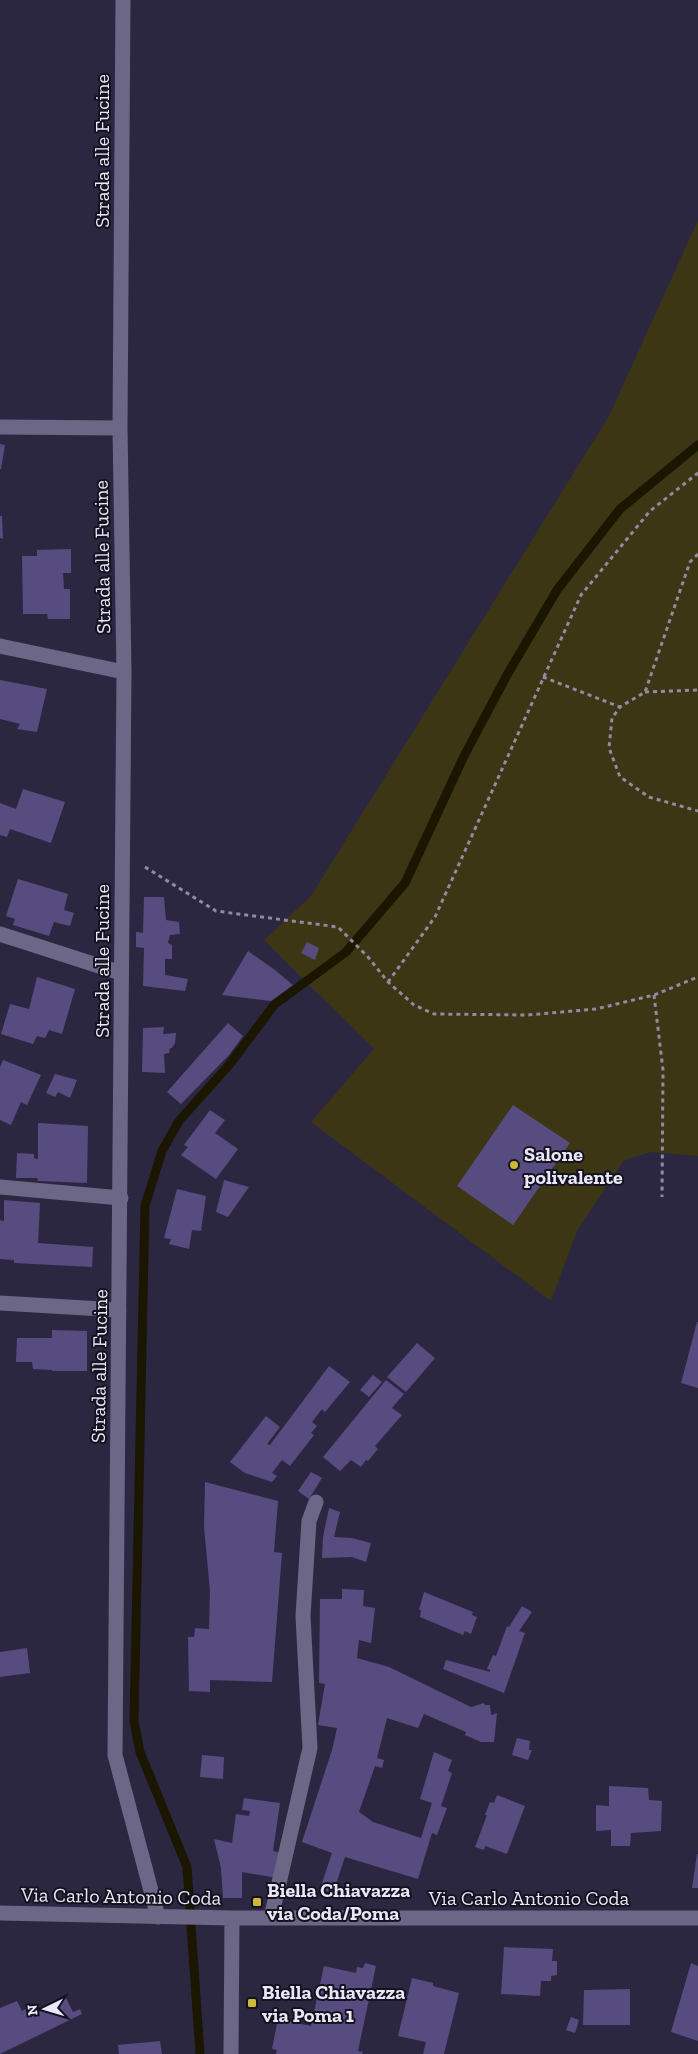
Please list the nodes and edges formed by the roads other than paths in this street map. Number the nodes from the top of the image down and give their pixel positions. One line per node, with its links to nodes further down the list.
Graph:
1 (123, 0): 3 (street, Strada alle Fucine)
2 (0, 427): 3 (street)
3 (120, 428): 5 (street, Strada alle Fucine)
4 (0, 646): 5 (street)
5 (124, 672): 7 (street, Strada alle Fucine)
6 (0, 934): 7 (street)
7 (121, 973): 9 (street, Strada alle Fucine)
8 (0, 1187): 9 (street)
9 (121, 1198): 11 (street, Strada alle Fucine)
10 (0, 1303): 11 (street)
11 (119, 1310): 14 (street, Strada alle Fucine)
12 (316, 1502): 16 (street)
13 (0, 1913): 14 (street, Via Carlo Antonio Coda)
14 (158, 1917): 15 (street, Via Carlo Antonio Coda)
15 (232, 1918): 16 (street, Via Carlo Antonio Coda); 18 (street)
16 (270, 1918): 17 (street, Via Carlo Antonio Coda)
17 (698, 1918)
18 (231, 2054)

